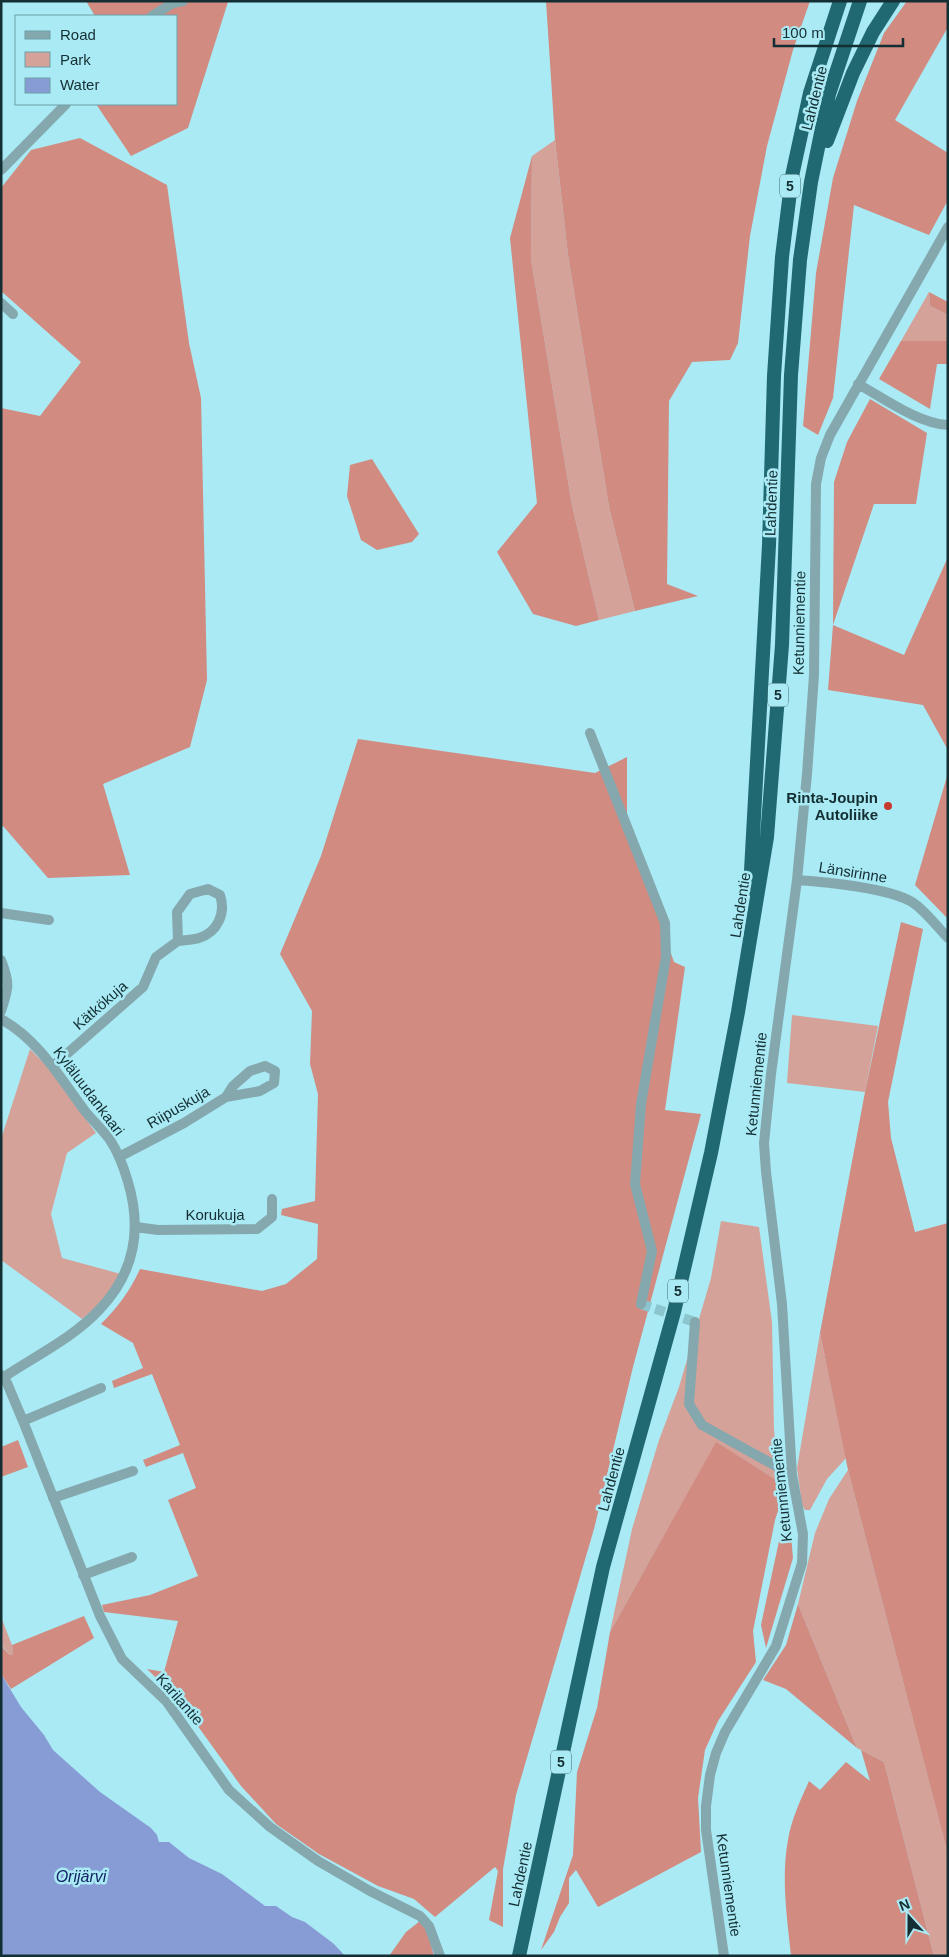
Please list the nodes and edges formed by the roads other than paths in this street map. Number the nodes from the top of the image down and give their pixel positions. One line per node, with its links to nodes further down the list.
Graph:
1 (183, 1): 5 (street)
2 (840, 1): 22 (highway, Lahdentie / 5)
3 (860, 1): 8 (highway, Lahdentie / 5)
4 (893, 1): 8 (highway)
5 (154, 15)
6 (65, 105): 7 (street)
7 (1, 170)
8 (811, 182): 22 (highway, Lahdentie / 5)
9 (946, 232): 12 (street, Ketunniementie)
10 (1, 303): 11 (street)
11 (13, 314)
12 (858, 384): 13 (street); 15 (street, Ketunniementie)
13 (948, 425)
14 (590, 733): 29 (street)
15 (797, 880): 18 (street, Länsirinne); 35 (street, Ketunniementie)
16 (1, 913): 17 (street)
17 (49, 920)
18 (948, 938)
19 (178, 941): 19 (street, Kätkökuja); 24 (street, Kätkökuja)
20 (1, 960): 21 (street)
21 (1, 1011)
22 (738, 1012): 40 (highway, Lahdentie / 5)
23 (1, 1019): 24 (street, Kyläluudankaari)
24 (53, 1066): 26 (street, Kyläluudankaari)
25 (226, 1097): 25 (street, Riipuskuja); 26 (street, Riipuskuja)
26 (119, 1157): 28 (street, Kyläluudankaari)
27 (272, 1199): 28 (street, Korukuja)
28 (136, 1228): 31 (street, Kyläluudankaari)
29 (641, 1304)
30 (695, 1322): 35 (street)
31 (3, 1376): 33 (street, Karilantie)
32 (101, 1388): 33 (street)
33 (23, 1421): 36 (street, Karilantie)
34 (133, 1471): 36 (street)
35 (792, 1475): 41 (street, Ketunniementie)
36 (53, 1498): 38 (street, Karilantie)
37 (132, 1557): 38 (street)
38 (83, 1575): 39 (street, Karilantie)
39 (440, 1956)
40 (520, 1956)
41 (724, 1956)

